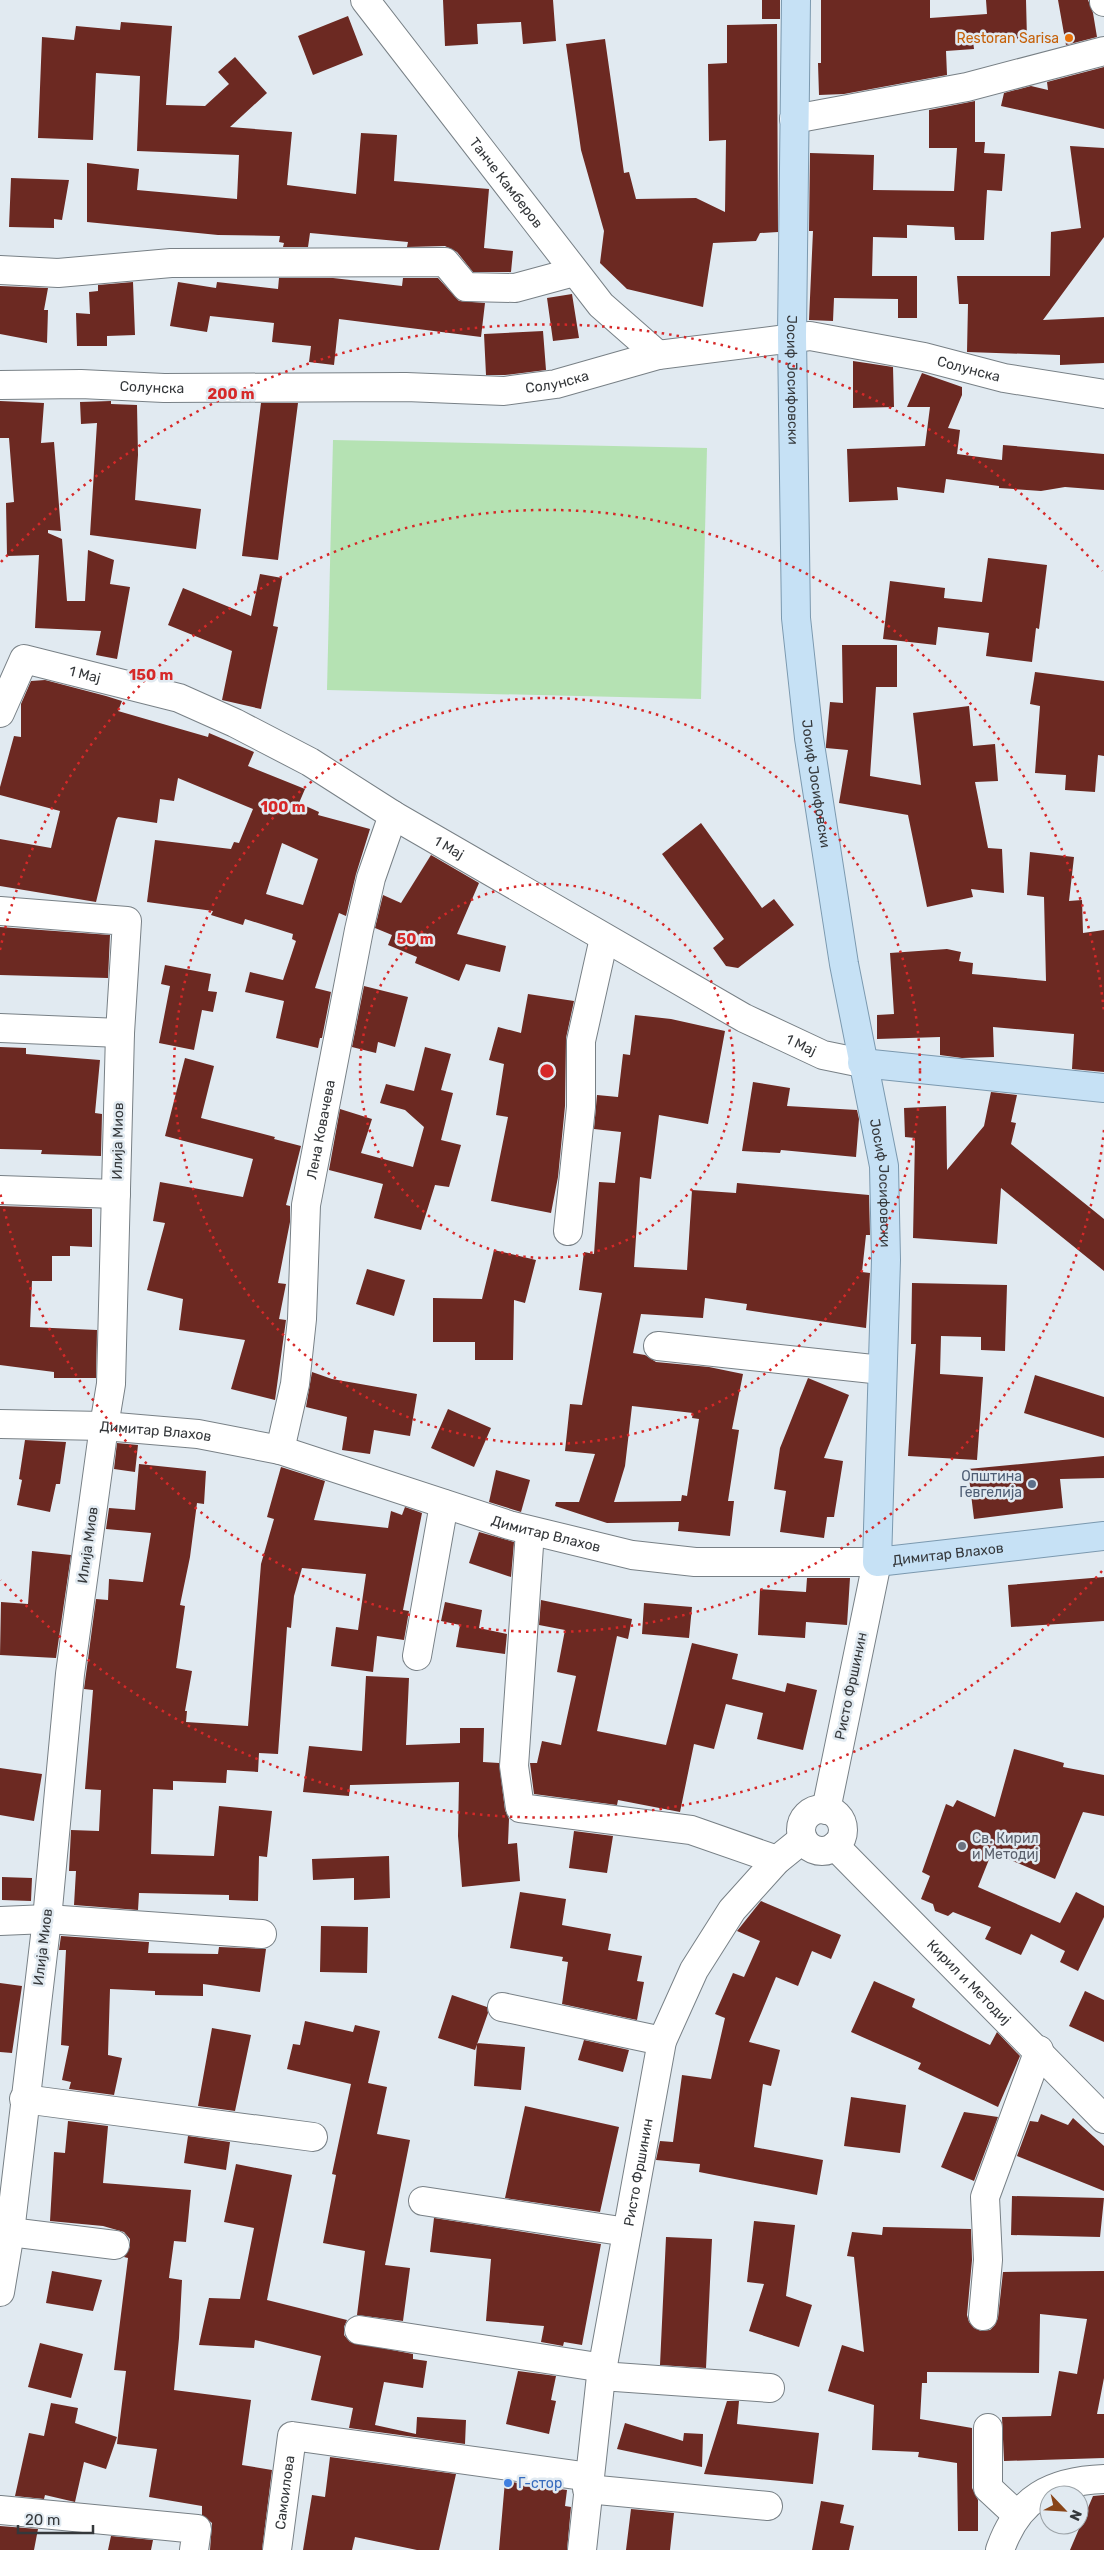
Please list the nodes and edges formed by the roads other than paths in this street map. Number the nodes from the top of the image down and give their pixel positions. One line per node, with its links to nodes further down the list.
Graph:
1 (365, 0): 6 (street, Танче Камберов)
2 (796, 0): 4 (main road, Јосиф Јосифовски)
3 (1104, 51): 4 (street)
4 (794, 119): 7 (main road, Јосиф Јосифовски)
5 (0, 270): 6 (street)
6 (574, 272): 8 (street, Танче Камберов)
7 (792, 336): 8 (street, Солунска); 10 (street, Солунска); 17 (main road, Јосиф Јосифовски)
8 (658, 355): 9 (street, Солунска)
9 (0, 386)
10 (1104, 394)
11 (0, 713): 12 (street, 1 Мај)
12 (393, 816): 14 (street, 1 Мај); 26 (street, Лена Ковачева)
13 (0, 911): 16 (street, Илија Миов)
14 (604, 938): 17 (street, 1 Мај); 21 (street)
15 (0, 1028): 16 (street)
16 (120, 1033): 20 (street, Илија Миов)
17 (862, 1063): 18 (main road); 23 (main road, Јосиф Јосифовски)
18 (1104, 1088)
19 (0, 1190): 20 (street)
20 (116, 1194): 25 (street, Илија Миов)
21 (568, 1231)
22 (658, 1346): 23 (street)
23 (882, 1370): 30 (main road, Јосиф Јосифовски)
24 (0, 1424): 25 (street, Димитар Влахов)
25 (104, 1426): 26 (street, Димитар Влахов); 36 (street, Илија Миов)
26 (280, 1450): 27 (street, Димитар Влахов)
27 (444, 1504): 28 (street, Димитар Влахов); 31 (street)
28 (530, 1530): 30 (street, Димитар Влахов); 35 (street)
29 (1104, 1536): 30 (main road, Димитар Влахов)
30 (876, 1562): 32 (street, Ристо Фршинин)
31 (417, 1656)
32 (826, 1810): 33 (street); 34 (street)
33 (803, 1839): 34 (street); 35 (street, Ристо Фршинин)
34 (835, 1846): 41 (street, Кирил и Методиј)
35 (777, 1860): 40 (street, Ристо Фршинин)
36 (47, 1919): 37 (street); 38 (street); 42 (street, Илија Миов)
37 (0, 1921)
38 (262, 1934)
39 (502, 2007): 40 (street)
40 (662, 2041): 47 (street, Ристо Фршинин)
41 (1039, 2050): 43 (street, Кирил и Методиј); 50 (street)
42 (24, 2098): 44 (street); 46 (street, Илија Миов)
43 (1104, 2118)
44 (313, 2137)
45 (423, 2201): 47 (street)
46 (10, 2232): 48 (street); 49 (street, Илија Миов)
47 (627, 2232): 52 (street, Ристо Фршинин)
48 (115, 2246)
49 (0, 2292)
50 (983, 2316)
51 (359, 2330): 52 (street)
52 (602, 2372): 53 (street); 56 (street, Ристо Фршинин)
53 (770, 2388)
54 (988, 2428): 59 (street)
55 (1104, 2479): 59 (street)
56 (589, 2483): 57 (street); 61 (street, Самоилова); 62 (street, Ристо Фршинин)
57 (768, 2506)
58 (0, 2510): 60 (street)
59 (1017, 2514): 63 (street)
60 (194, 2550)
61 (277, 2550)
62 (582, 2550)
63 (1000, 2550)

